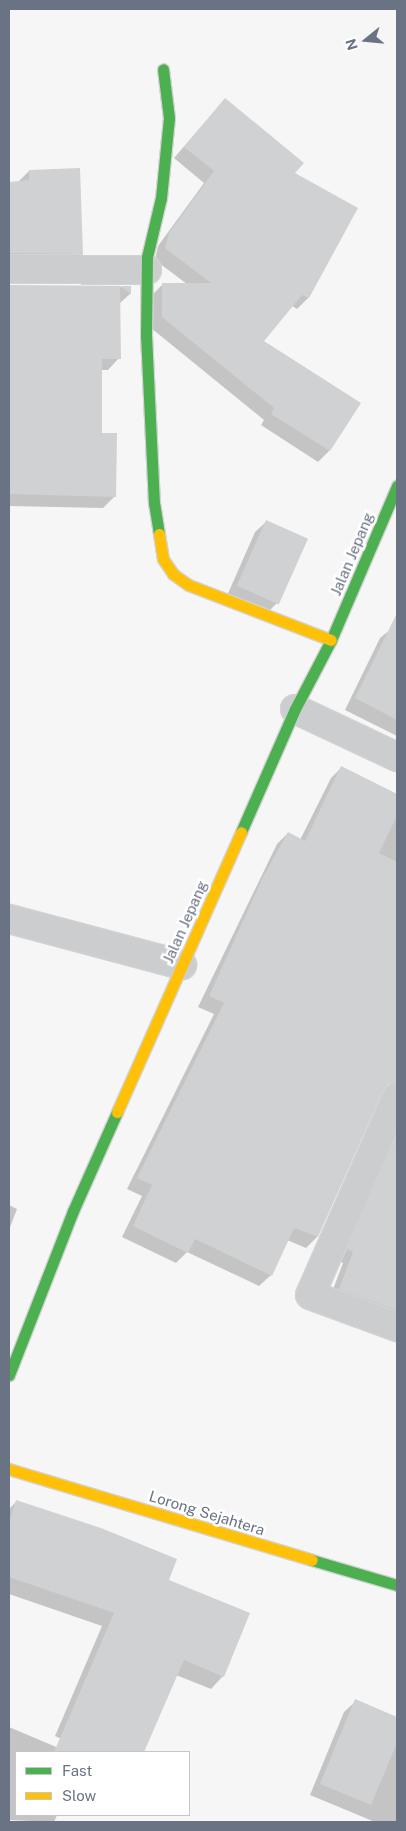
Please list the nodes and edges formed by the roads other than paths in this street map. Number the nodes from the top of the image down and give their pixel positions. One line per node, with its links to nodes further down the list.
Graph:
1 (163, 69): 3 (street)
2 (9, 269): 3 (street)
3 (147, 270): 5 (street)
4 (397, 486): 5 (street, Jalan Jepang)
5 (331, 640): 6 (street, Jalan Jepang)
6 (295, 709): 7 (street); 9 (street, Jalan Jepang)
7 (397, 757)
8 (9, 919): 9 (street)
9 (182, 965): 12 (street, Jalan Jepang)
10 (397, 1097): 11 (street)
11 (397, 1326)
12 (9, 1375)
13 (9, 1469): 14 (street, Lorong Sejahtera)
14 (397, 1585)

